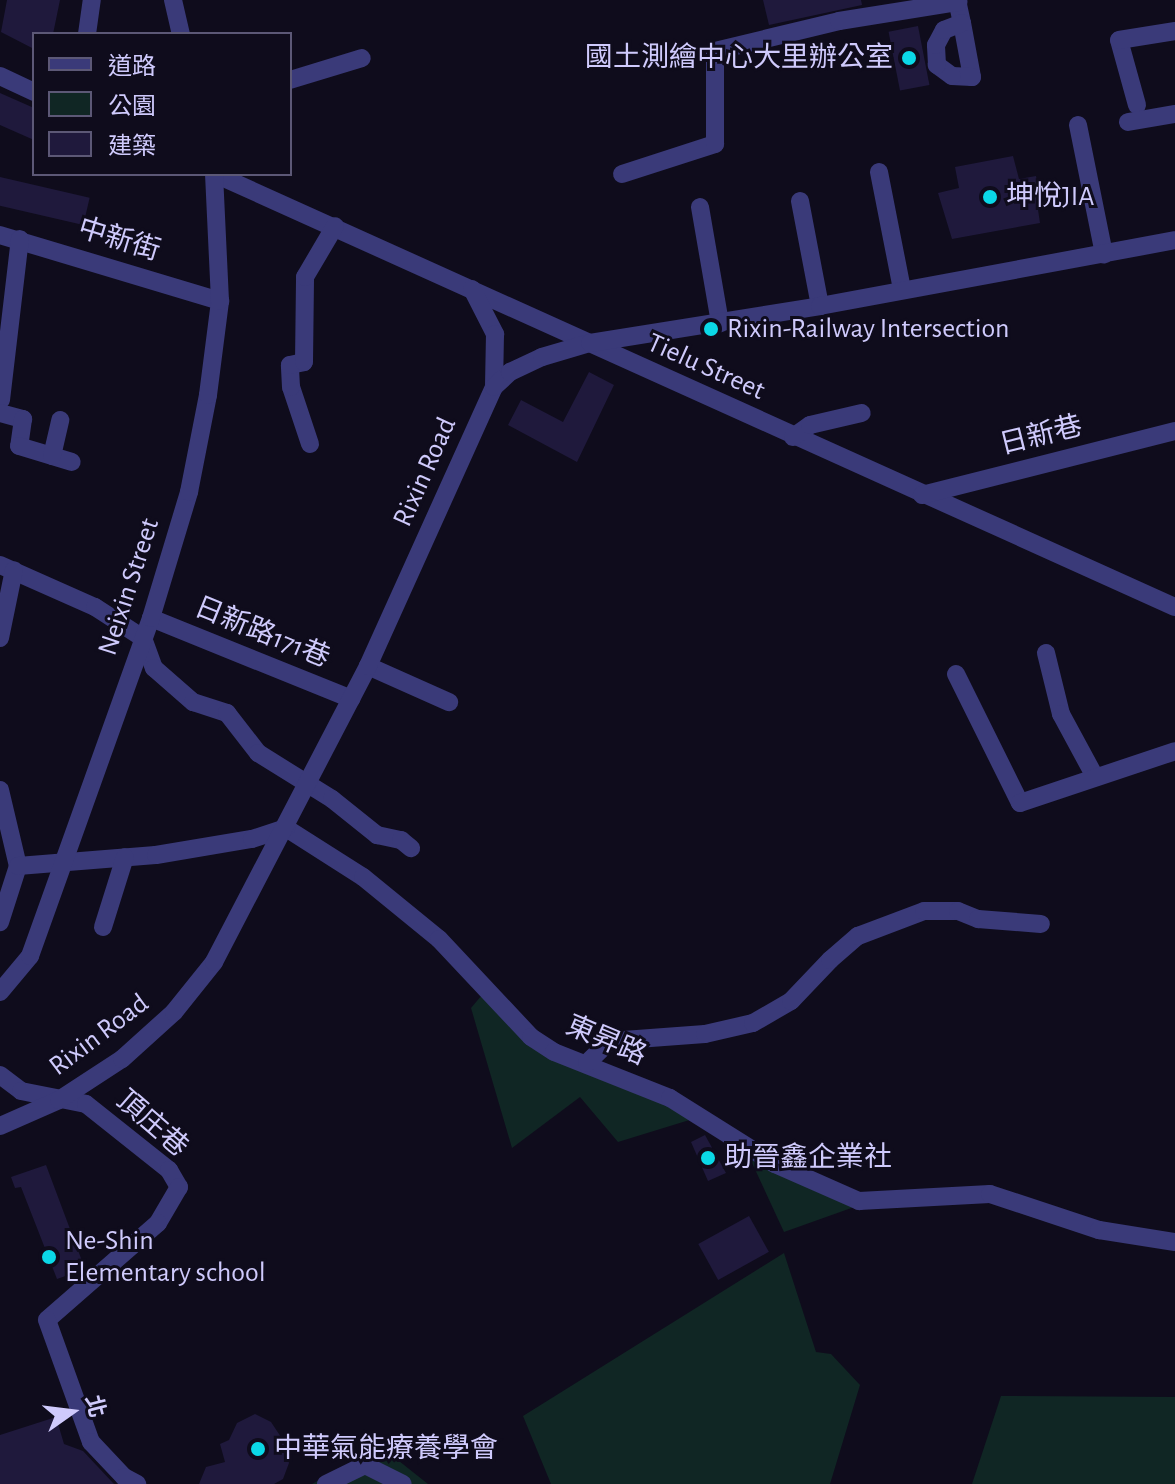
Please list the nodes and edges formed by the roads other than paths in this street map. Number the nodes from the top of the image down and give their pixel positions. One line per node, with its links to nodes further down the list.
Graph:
1 (92, 0): 6 (street)
2 (173, 0): 7 (street)
3 (958, 1): 4 (street); 17 (street)
4 (962, 23)
5 (1175, 31): 12 (street)
6 (87, 32)
7 (181, 32)
8 (362, 58): 10 (street)
9 (0, 76): 11 (street)
10 (292, 79)
11 (32, 91)
12 (1137, 105)
13 (1175, 114): 14 (street)
14 (1128, 122)
15 (1078, 125): 26 (street)
16 (879, 172): 28 (street)
17 (622, 174)
18 (215, 176): 29 (street, Neixin Street)
19 (220, 176): 22 (street, Tielu Street)
20 (800, 201): 30 (street)
21 (700, 207): 31 (street)
22 (335, 226): 27 (street, Tielu Street); 39 (street)
23 (0, 235): 24 (street, 中新街)
24 (20, 239): 29 (street, 中新街); 34 (street)
25 (1175, 240): 26 (street, Rixin Road)
26 (1104, 254): 28 (street, Rixin Road)
27 (472, 289): 32 (street, Tielu Street); 33 (street)
28 (902, 289): 30 (street, Rixin Road)
29 (220, 301): 45 (street, Neixin Street)
30 (820, 306): 31 (street, Rixin Road)
31 (720, 323): 32 (street, Rixin Road)
32 (590, 343): 33 (street, Rixin Road); 38 (street, Tielu Street)
33 (494, 387): 49 (street, Rixin Road)
34 (1, 407): 40 (street)
35 (862, 413): 38 (street)
36 (60, 420): 40 (street)
37 (1175, 431): 42 (street, 日新巷)
38 (793, 437): 42 (street, Tielu Street)
39 (310, 444)
40 (52, 456): 41 (street)
41 (72, 462)
42 (922, 495): 44 (street, Tielu Street)
43 (7, 567): 46 (street); 47 (street)
44 (1175, 607)
45 (151, 618): 47 (street, Neixin Street); 51 (street, 日新路171巷)
46 (0, 638)
47 (143, 638): 55 (street); 60 (street, Neixin Street)
48 (1046, 653): 54 (street)
49 (368, 666): 51 (street, Rixin Road); 52 (street)
50 (956, 674): 54 (street)
51 (351, 699): 55 (street, Rixin Road)
52 (449, 702)
53 (1175, 751): 54 (street)
54 (1095, 777)
55 (308, 786): 57 (street, Rixin Road); 58 (street)
56 (0, 790): 61 (street)
57 (286, 828): 59 (street); 67 (street, 東昇路); 69 (street, Rixin Road)
58 (411, 848)
59 (125, 857): 60 (street); 65 (street)
60 (63, 861): 61 (street); 66 (street, Neixin Street)
61 (18, 866): 62 (street)
62 (7, 884): 63 (street)
63 (0, 922)
64 (1041, 924): 67 (street)
65 (103, 927)
66 (0, 992)
67 (587, 1063): 71 (street, 東昇路)
68 (0, 1075): 69 (street, 頂庄巷)
69 (59, 1100): 70 (street, Rixin Road); 72 (street, 頂庄巷)
70 (0, 1126)
71 (1175, 1242)
72 (137, 1484)
73 (326, 1484): 74 (street)
74 (403, 1484)

